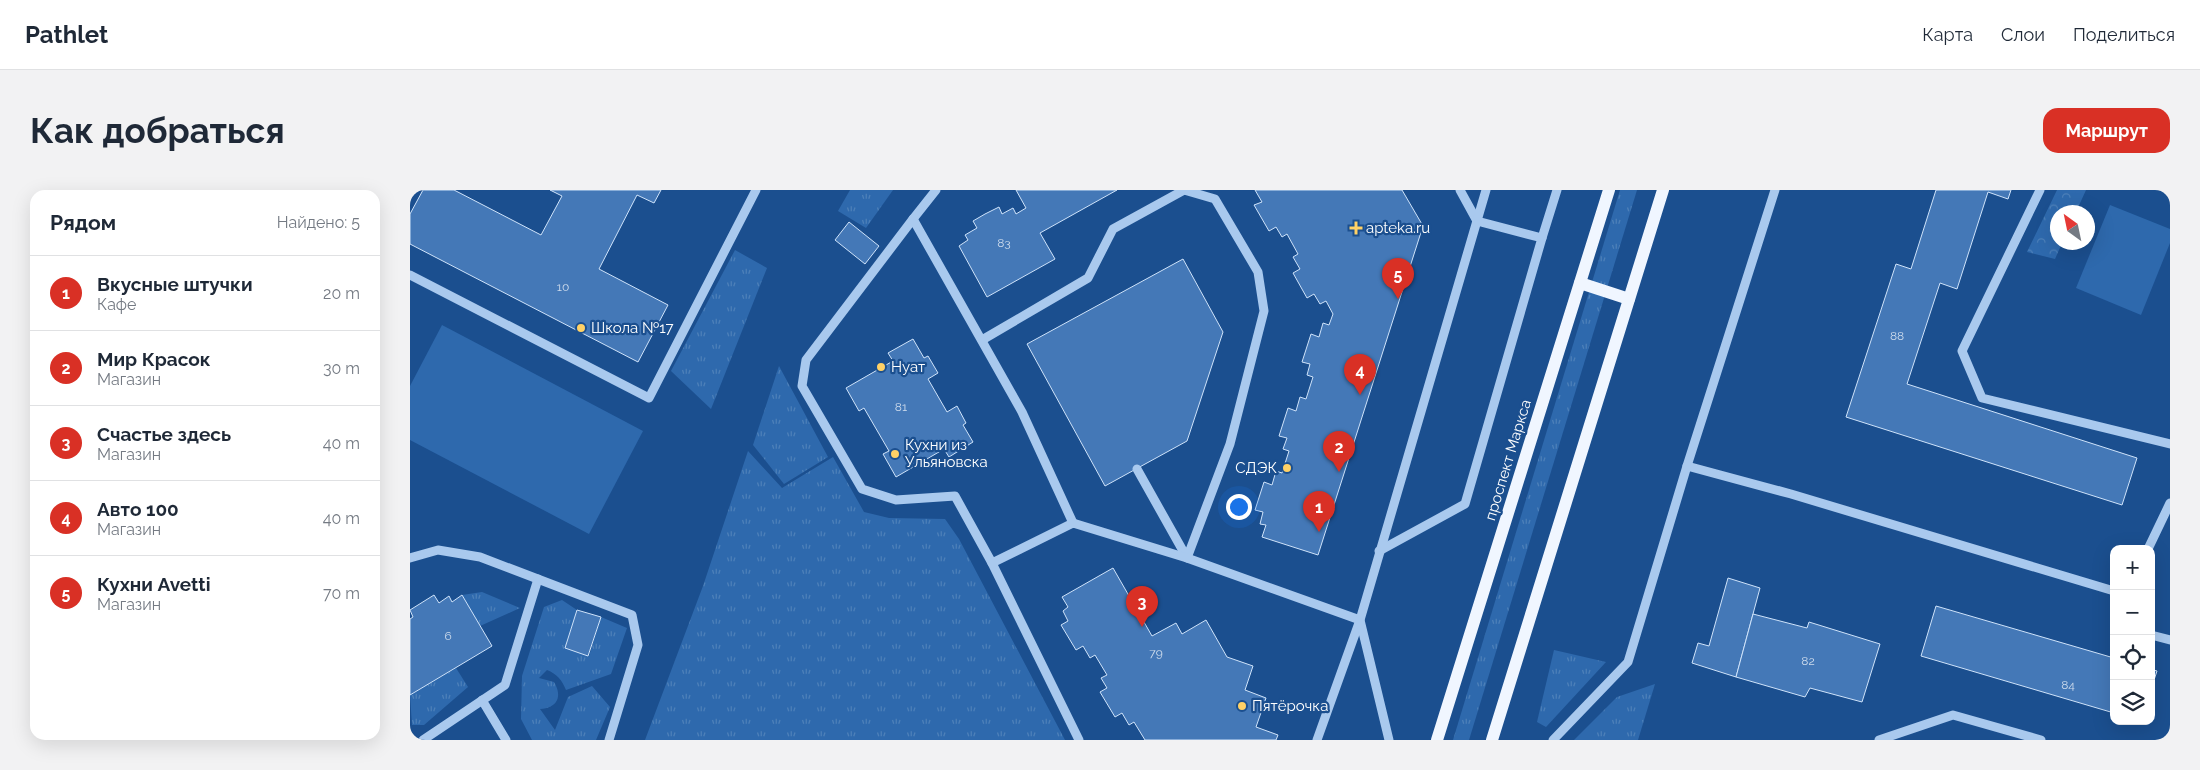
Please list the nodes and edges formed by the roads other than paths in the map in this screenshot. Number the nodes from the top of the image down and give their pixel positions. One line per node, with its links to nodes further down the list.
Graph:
1 (756, 190): 14 (lane)
2 (936, 190): 11 (lane)
3 (1184, 190): 17 (lane); 26 (lane)
4 (1460, 190): 12 (lane)
5 (1486, 190): 12 (lane)
6 (1557, 190): 13 (lane)
7 (1609, 190): 15 (main road, проспект Маркса)
8 (1663, 190): 16 (main road)
9 (1775, 190): 19 (lane)
10 (2040, 190): 18 (lane)
11 (912, 220): 17 (lane); 27 (lane)
12 (1477, 222): 13 (lane); 24 (lane)
13 (1542, 238): 24 (lane)
14 (410, 275)
15 (1580, 283): 16 (main road); 40 (main road, проспект Маркса)
16 (1629, 299): 41 (main road)
17 (982, 340): 22 (lane)
18 (2170, 444)
19 (1687, 466): 29 (lane); 42 (lane)
20 (1137, 469): 26 (lane)
21 (2170, 503): 23 (lane)
22 (1073, 523): 26 (lane); 27 (lane)
23 (2150, 545)
24 (1379, 551): 30 (lane)
25 (410, 558): 28 (lane)
26 (1188, 558): 30 (lane)
27 (992, 563): 37 (lane)
28 (538, 580): 33 (lane); 36 (lane)
29 (2111, 590)
30 (1360, 620): 38 (lane); 39 (lane)
31 (2155, 636): 32 (lane)
32 (2170, 640)
33 (482, 700): 34 (lane); 35 (lane)
34 (422, 740)
35 (506, 740)
36 (610, 740)
37 (1079, 740)
38 (1317, 740)
39 (1389, 740)
40 (1437, 740)
41 (1492, 740)
42 (1553, 740)
43 (1879, 740): 44 (lane)
44 (2041, 740)

